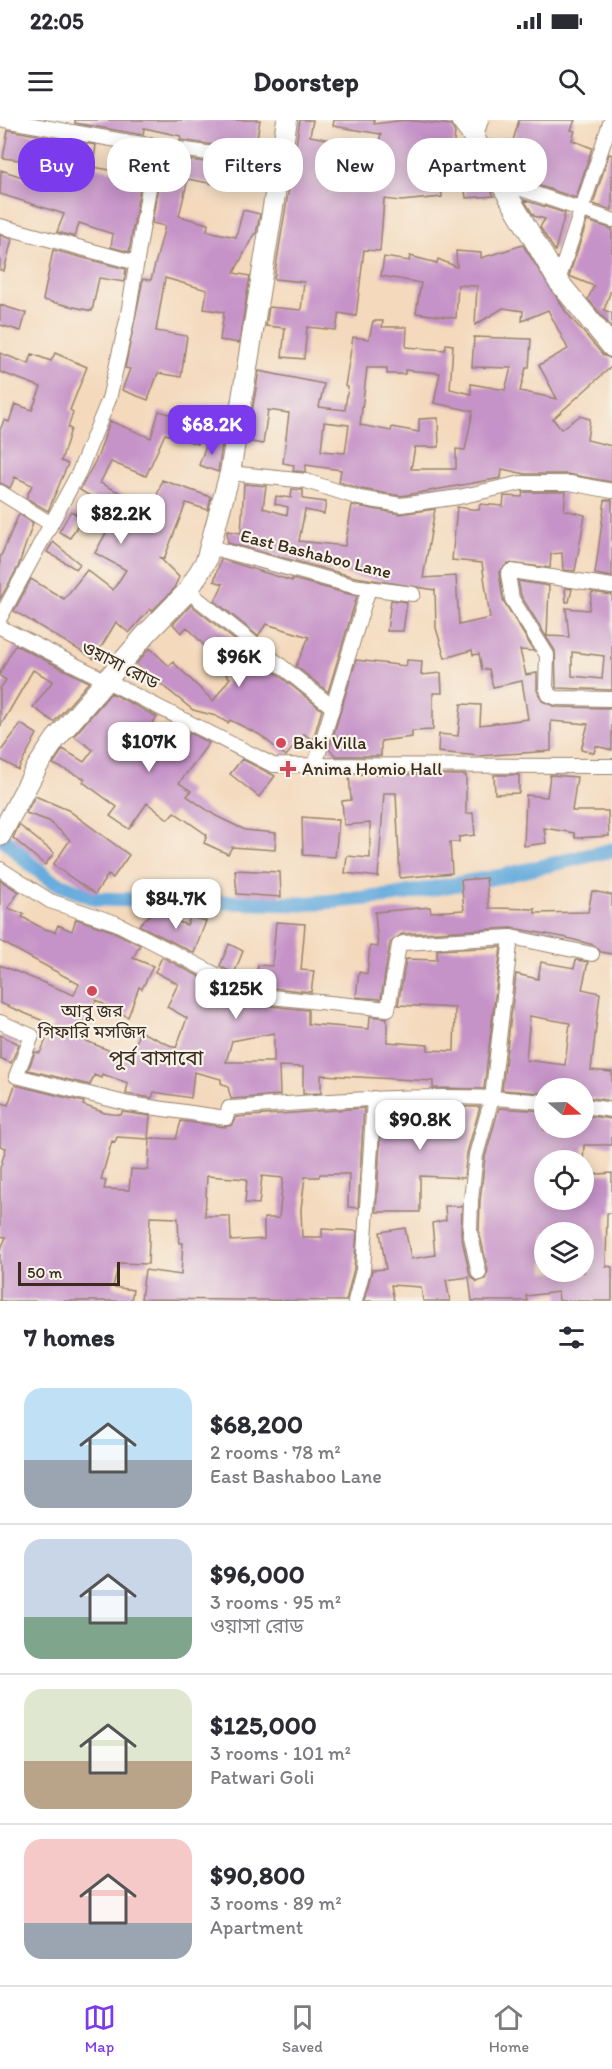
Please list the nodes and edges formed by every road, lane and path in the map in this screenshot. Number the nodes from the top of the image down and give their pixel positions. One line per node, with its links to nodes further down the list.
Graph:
1 (4, 120): 6 (street)
2 (287, 120): 7 (street)
3 (461, 120): 8 (street)
4 (481, 120): 9 (street)
5 (611, 120): 14 (street)
6 (109, 138)
7 (284, 138)
8 (474, 138)
9 (475, 138)
10 (149, 192): 17 (street)
11 (275, 192): 20 (street)
12 (505, 192): 18 (street)
13 (530, 192): 14 (street)
14 (580, 209): 15 (street); 18 (street)
15 (612, 220)
16 (0, 226): 17 (street)
17 (137, 263): 23 (street)
18 (558, 281): 19 (street)
19 (612, 347)
20 (230, 473): 21 (street); 24 (street)
21 (612, 491)
22 (0, 492): 23 (street)
23 (51, 524): 29 (street)
24 (210, 547): 26 (street, East Bashaboo Lane); 27 (street)
25 (612, 586): 32 (street)
26 (369, 588): 28 (street, East Bashaboo Lane); 33 (street)
27 (188, 591): 31 (street); 33 (street)
28 (413, 594)
29 (0, 618)
30 (0, 627): 31 (street, ওয়াসা রোড)
31 (107, 681): 34 (street, ওয়াসা রোড); 36 (street)
32 (612, 699)
33 (331, 706): 34 (street)
34 (315, 765): 35 (street, ওয়াসা রোড)
35 (612, 766)
36 (3, 831)
37 (0, 869): 38 (street)
38 (512, 937): 39 (street); 42 (street)
39 (592, 954)
40 (0, 1022): 41 (street)
41 (374, 1098): 42 (street); 47 (street)
42 (492, 1098): 43 (street); 46 (street)
43 (534, 1101)
44 (594, 1107): 45 (street)
45 (612, 1110)
46 (479, 1273)
47 (355, 1301)

